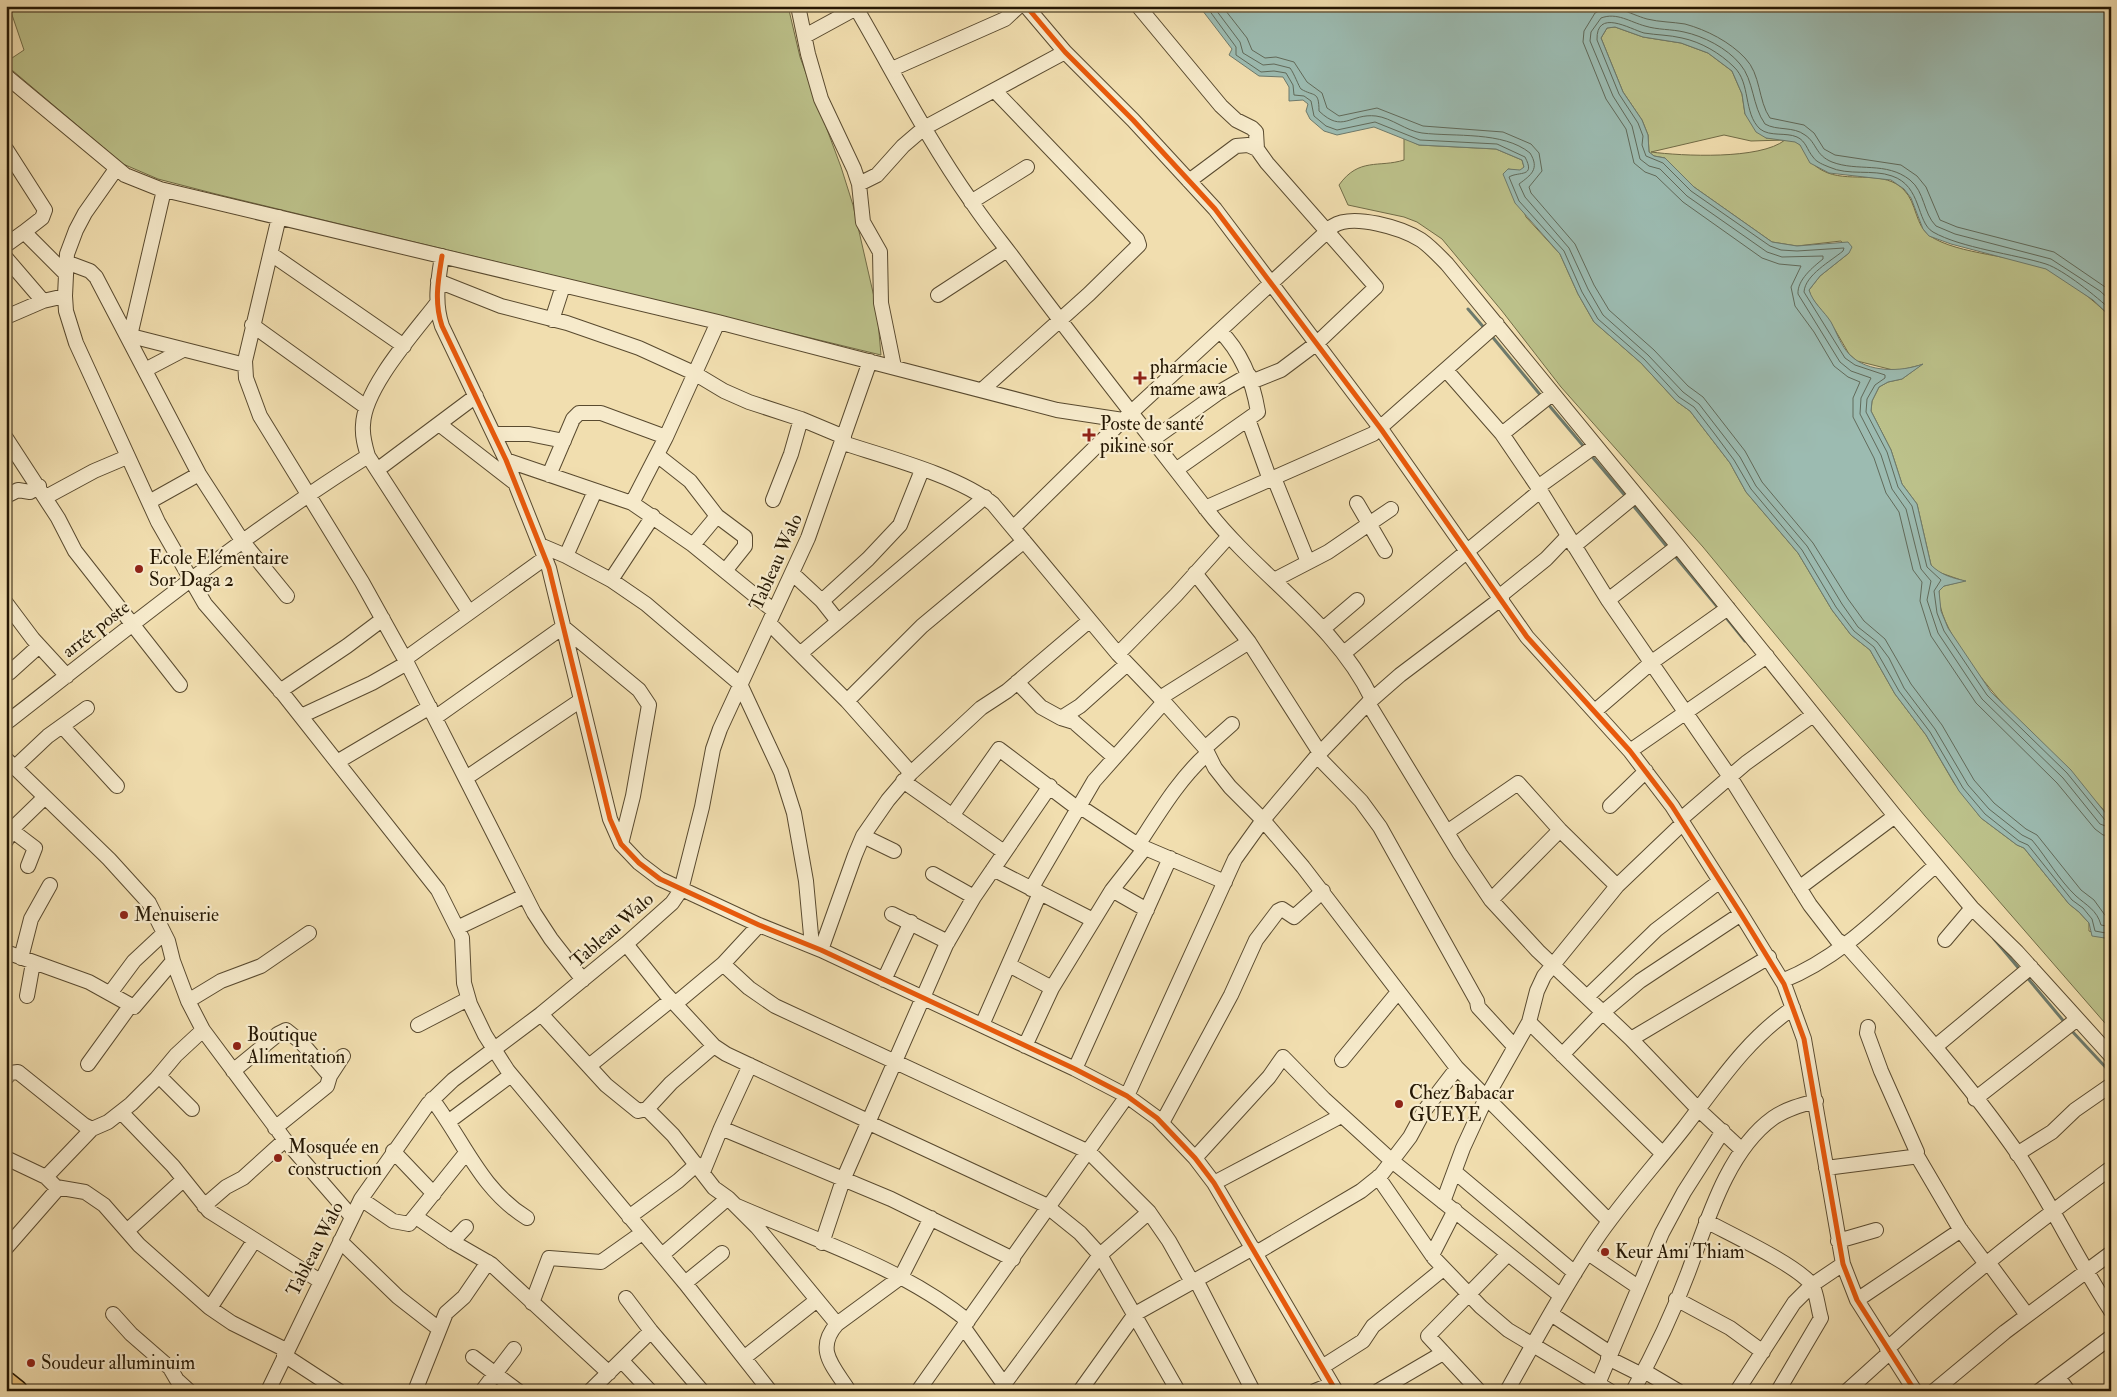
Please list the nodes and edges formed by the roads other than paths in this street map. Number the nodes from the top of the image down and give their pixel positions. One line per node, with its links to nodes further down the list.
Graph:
1 (798, 6): 6 (street)
2 (1019, 6): 8 (street)
3 (1026, 6): 7 (street)
4 (1138, 6): 13 (street)
5 (857, 7): 6 (street); 8 (street)
6 (805, 36): 17 (street)
7 (1065, 52): 10 (street); 16 (street)
8 (892, 69): 11 (street)
9 (6, 76): 15 (street)
10 (995, 90): 11 (street); 38 (street)
11 (924, 128): 17 (street); 19 (street)
12 (6, 149): 21 (street)
13 (1257, 149): 16 (street); 22 (street)
14 (1027, 167): 19 (street)
15 (116, 169): 18 (street); 28 (street)
16 (1189, 181): 30 (street)
17 (859, 184): 49 (street)
18 (164, 190): 20 (street); 43 (street)
19 (971, 202): 24 (street)
20 (279, 217): 25 (street); 26 (street)
21 (24, 232): 23 (street); 28 (street)
22 (1326, 232): 30 (street); 40 (street); 44 (street)
23 (6, 245)
24 (1007, 250): 32 (street); 38 (street)
25 (271, 254): 41 (street); 45 (street)
26 (442, 256): 29 (street); 31 (street)
27 (6, 258): 34 (street)
28 (66, 268): 33 (street); 43 (street)
29 (438, 281): 35 (street); 37 (street)
30 (1271, 283): 42 (street); 44 (street)
31 (563, 286): 37 (street); 39 (street)
32 (938, 295)
33 (65, 296): 34 (street); 73 (street)
34 (42, 301): 36 (street)
35 (437, 303): 45 (street); 56 (street)
36 (6, 317)
37 (552, 320): 52 (street)
38 (1060, 320): 54 (street); 58 (street)
39 (718, 322): 47 (street); 52 (street)
40 (1497, 324): 51 (street); 55 (street)
41 (252, 325): 48 (street); 57 (street)
42 (1220, 331): 53 (street); 58 (street)
43 (128, 336): 46 (street); 50 (street)
44 (1317, 342): 53 (street); 62 (street)
45 (404, 346): 57 (street)
46 (183, 350): 48 (street); 50 (street)
47 (870, 361): 49 (street); 67 (street, Tableau Walo)
48 (244, 365): 85 (street)
49 (894, 366): 54 (street)
50 (145, 370): 78 (street)
51 (1446, 370): 62 (street); 64 (street)
52 (694, 373): 59 (street); 65 (street)
53 (1250, 378): 60 (street); 68 (street)
54 (982, 390): 58 (street)
55 (1552, 394): 64 (street); 70 (street)
56 (476, 396): 61 (street); 63 (street)
57 (366, 407): 71 (street)
58 (1127, 417): 68 (street); 98 (street)
59 (801, 419): 67 (street); 89 (street)
60 (1248, 419): 75 (street); 80 (street)
61 (439, 424): 76 (street); 81 (street)
62 (1381, 429): 80 (street); 107 (street)
63 (494, 434): 69 (street); 74 (street)
64 (1502, 434): 82 (street)
65 (666, 437): 69 (street); 72 (street)
66 (6, 438): 83 (street)
67 (844, 440): 77 (street); 112 (street, Tableau Walo)
68 (1152, 440): 75 (street)
69 (564, 441): 79 (street)
70 (1595, 446): 82 (street); 86 (street)
71 (368, 456): 76 (street); 85 (street, arrét poste)
72 (657, 456): 91 (street); 96 (street)
73 (127, 457): 83 (street); 90 (street)
74 (506, 460): 79 (street); 81 (street)
75 (1177, 469): 93 (street)
76 (377, 470): 123 (street)
77 (922, 470): 88 (street); 120 (street)
78 (199, 474): 90 (street); 102 (street)
79 (549, 475): 84 (street)
80 (1272, 479): 93 (street); 109 (street)
81 (515, 484): 105 (street)
82 (1539, 489): 101 (street); 107 (street)
83 (42, 491): 87 (street); 128 (street)
84 (595, 491): 91 (street); 108 (street)
85 (307, 495): 102 (street, arrét poste); 125 (street)
86 (1636, 495): 101 (street); 104 (street)
87 (6, 496)
88 (985, 497): 98 (street); 126 (street)
89 (773, 500)
90 (149, 502): 113 (street)
91 (632, 503): 95 (street)
92 (1356, 503): 97 (street)
93 (1206, 508): 99 (street)
94 (1391, 509): 97 (street)
95 (653, 516): 103 (street); 114 (street)
96 (717, 516): 103 (street); 110 (street)
97 (1370, 526): 106 (street); 109 (street)
98 (1013, 528): 100 (street)
99 (1229, 536): 111 (street); 115 (street)
100 (1024, 541): 127 (street); 148 (street)
101 (1571, 541): 117 (street); 119 (street)
102 (243, 542): 113 (street, arrét poste); 116 (street)
103 (694, 546): 110 (street)
104 (1678, 546): 119 (street); 122 (street)
105 (542, 551): 108 (street); 123 (street); 129 (street)
106 (1385, 551)
107 (1468, 552): 117 (street); 134 (street)
108 (566, 556): 114 (street)
109 (1308, 562): 115 (street)
110 (725, 572): 124 (street)
111 (1196, 573): 131 (street); 136 (street)
112 (793, 574): 120 (street); 124 (street, Tableau Walo)
113 (190, 580): 128 (street, arrét poste); 144 (street)
114 (611, 580): 142 (street)
115 (1274, 580): 130 (street)
116 (287, 596)
117 (1501, 597): 147 (street); 150 (street)
118 (1357, 600): 130 (street)
119 (1608, 600): 138 (street)
120 (822, 601): 126 (street)
121 (6, 603): 132 (street)
122 (1728, 608): 135 (street); 138 (street)
123 (469, 612): 137 (street)
124 (772, 617): 133 (street); 142 (street, Tableau Walo)
125 (383, 619): 137 (street); 144 (street)
126 (837, 620): 133 (street)
127 (1090, 621): 136 (street); 141 (street)
128 (131, 625): 140 (street, arrét poste); 143 (street)
129 (563, 627): 145 (street); 151 (street); 182 (street)
130 (1324, 629): 134 (street)
131 (1249, 642): 146 (street); 161 (street)
132 (39, 646): 139 (street); 140 (street)
133 (801, 653): 148 (street)
134 (1344, 653): 147 (street)
135 (1767, 656): 152 (street); 153 (street)
136 (1122, 659): 146 (street); 155 (street)
137 (406, 661): 151 (street); 154 (street)
138 (1652, 662): 150 (street); 152 (street)
139 (9, 672)
140 (67, 676): 156 (street, arrét poste)
141 (1017, 682): 155 (street); 167 (street)
142 (740, 684): 196 (street, Tableau Walo); 217 (street)
143 (180, 685)
144 (280, 691): 154 (street)
145 (580, 700): 168 (street); 182 (street)
146 (1162, 700): 159 (street); 162 (street)
147 (1370, 701): 161 (street); 179 (street)
148 (847, 702): 167 (street)
149 (87, 708): 158 (street)
150 (1595, 711): 160 (street)
151 (433, 712): 163 (street); 168 (street)
152 (1686, 712): 160 (street); 166 (street)
153 (1813, 715): 166 (street); 175 (street)
154 (301, 716): 163 (street)
155 (1061, 718): 162 (street)
156 (6, 723)
157 (1232, 724): 159 (street)
158 (62, 726): 164 (street); 169 (street)
159 (1206, 751): 176 (street); 183 (street)
160 (1630, 751): 165 (street)
161 (1318, 754): 176 (street); 251 (street)
162 (1114, 756): 173 (street)
163 (337, 762): 210 (street)
164 (10, 763): 171 (street)
165 (1646, 771): 172 (street); 177 (street)
166 (1730, 776): 177 (street); 195 (street)
167 (907, 777): 174 (street); 181 (street)
168 (466, 778): 200 (street)
169 (117, 786)
170 (1050, 786): 173 (street); 174 (street); 185 (street)
171 (45, 797): 180 (street); 211 (street)
172 (1610, 806)
173 (1078, 807): 183 (street); 198 (street)
174 (952, 816): 185 (street)
175 (1895, 816): 187 (street); 195 (street)
176 (1263, 820): 192 (street); 199 (street)
177 (1682, 821): 191 (street); 194 (street)
178 (1560, 830): 179 (street); 194 (street); 202 (street)
179 (1448, 832): 202 (street)
180 (8, 833): 188 (street)
181 (863, 836): 184 (street); 217 (street)
182 (622, 844): 196 (street)
183 (1141, 846): 186 (street); 197 (street)
184 (894, 851)
185 (1004, 852): 189 (street)
186 (1170, 858): 192 (street); 204 (street)
187 (1936, 865): 203 (street); 216 (street)
188 (28, 866)
189 (992, 869): 198 (street); 201 (street)
190 (933, 874): 201 (street)
191 (1720, 881): 206 (street); 233 (street)
192 (1225, 882): 270 (street)
193 (50, 885): 220 (street)
194 (1617, 886): 224 (street)
195 (1799, 888): 216 (street)
196 (681, 890): 209 (street); 215 (street, Tableau Walo)
197 (1112, 890): 204 (street); 207 (street)
198 (1036, 891): 207 (street); 223 (street)
199 (1323, 891): 231 (street); 282 (street)
200 (524, 896): 210 (street); 226 (street)
201 (974, 897): 214 (street)
202 (1491, 900): 224 (street)
203 (1972, 908): 213 (street); 225 (street)
204 (1147, 910): 263 (street)
205 (892, 914): 208 (street)
206 (1742, 914): 219 (street); 240 (street)
207 (1093, 920): 229 (street)
208 (910, 922): 214 (street); 227 (street)
209 (759, 925): 217 (street); 222 (street)
210 (457, 928): 235 (street)
211 (164, 933): 221 (street); 230 (street)
212 (309, 933): 236 (street)
213 (1945, 940)
214 (948, 942): 234 (street)
215 (626, 944): 226 (street, Tableau Walo); 237 (street)
216 (1846, 945): 228 (street); 252 (street)
217 (817, 948): 227 (street)
218 (6, 952): 220 (street)
219 (1769, 957): 228 (street); 248 (street)
220 (27, 960): 230 (street); 232 (street)
221 (172, 961): 236 (street); 238 (street)
222 (723, 964): 237 (street); 257 (street)
223 (1009, 965): 229 (street); 245 (street)
224 (1553, 965): 233 (street); 243 (street)
225 (2031, 967): 242 (street); 252 (street)
226 (583, 980): 241 (street, Tableau Walo)
227 (884, 980): 234 (street)
228 (1782, 981): 239 (street)
229 (1052, 988): 250 (street)
230 (111, 992): 238 (street)
231 (1398, 992): 258 (street); 262 (street)
232 (27, 996)
233 (1587, 997): 240 (street)
234 (921, 998): 245 (street); 257 (street)
235 (468, 999): 244 (street); 253 (street)
236 (188, 1001): 247 (street)
237 (673, 1002): 249 (street); 261 (street)
238 (130, 1006): 259 (street)
239 (1793, 1008): 274 (street); 277 (street)
240 (1602, 1013): 248 (street); 254 (street)
241 (541, 1014): 253 (street, Tableau Walo); 261 (street)
242 (2076, 1020): 256 (street); 272 (street)
243 (1529, 1022): 251 (street); 254 (street)
244 (418, 1025)
245 (982, 1025): 250 (street)
246 (1868, 1027): 293 (street)
247 (203, 1030): 264 (street); 266 (street)
248 (1631, 1039): 277 (street)
249 (714, 1046): 260 (street); 276 (street)
250 (1025, 1046): 263 (street)
251 (1514, 1046): 271 (street)
252 (1935, 1047): 272 (street)
253 (493, 1048): 265 (street); 273 (street, Tableau Walo)
254 (1562, 1054): 292 (street)
255 (343, 1056): 267 (street)
256 (2111, 1056)
257 (894, 1060): 281 (street); 290 (street)
258 (1342, 1060)
259 (88, 1064)
260 (750, 1065): 281 (street); 284 (street)
261 (589, 1066): 276 (street)
262 (1457, 1068): 271 (street); 297 (street)
263 (1075, 1069): 270 (street)
264 (233, 1071): 267 (street); 283 (street)
265 (511, 1075): 280 (street); 317 (street)
266 (159, 1076): 275 (street); 278 (street)
267 (330, 1076): 283 (street)
268 (6, 1078): 285 (street)
269 (2111, 1085): 294 (street)
270 (1127, 1096): 282 (street); 290 (street)
271 (1486, 1098): 301 (street); 320 (street)
272 (1975, 1099): 294 (street)
273 (432, 1100): 280 (street); 289 (street, Tableau Walo)
274 (1816, 1101): 288 (street); 299 (street)
275 (192, 1109)
276 (648, 1109): 298 (street)
277 (1698, 1109): 286 (street); 292 (street)
278 (122, 1112): 285 (street); 303 (street)
279 (1341, 1116): 296 (street); 297 (street); 306 (street)
280 (448, 1122): 291 (street)
281 (868, 1122): 304 (street); 312 (street)
282 (1162, 1123): 296 (street)
283 (275, 1128): 287 (street)
284 (721, 1128): 298 (street); 304 (street)
285 (92, 1129): 305 (street)
286 (1723, 1131): 288 (street); 353 (street)
287 (285, 1140): 310 (street); 315 (street)
288 (1742, 1150): 321 (street)
289 (393, 1151): 307 (street); 308 (street, Tableau Walo)
290 (1089, 1152): 312 (street); 314 (street)
291 (466, 1153): 307 (street); 318 (street)
292 (1663, 1154): 320 (street)
293 (1916, 1154): 299 (street); 325 (street)
294 (2017, 1154): 313 (street)
295 (6, 1158): 305 (street)
296 (1195, 1158): 306 (street)
297 (1392, 1161): 302 (street); 311 (street)
298 (700, 1168): 309 (street); 317 (street)
299 (1826, 1168): 329 (street)
300 (2111, 1168): 313 (street)
301 (1455, 1172): 311 (street); 347 (street)
302 (1378, 1177): 333 (street); 339 (street)
303 (183, 1180): 310 (street); 323 (street)
304 (843, 1180): 319 (street); 331 (street)
305 (51, 1182): 323 (street); 332 (street)
306 (1214, 1183): 333 (street)
307 (434, 1194): 316 (street)
308 (362, 1199): 315 (street, Tableau Walo); 316 (street)
309 (732, 1202): 331 (street); 337 (street); 358 (street)
310 (204, 1206): 327 (street)
311 (1449, 1206): 339 (street); 340 (street)
312 (1050, 1207): 338 (street); 341 (street)
313 (2053, 1210): 343 (street); 346 (street)
314 (1149, 1212): 338 (street); 350 (street)
315 (352, 1217): 328 (street, Tableau Walo)
316 (416, 1217): 330 (street)
317 (629, 1217): 326 (street)
318 (526, 1218)
319 (931, 1218): 341 (street); 348 (street)
320 (1609, 1221): 335 (street)
321 (1706, 1222): 352 (street); 357 (street)
322 (466, 1227): 330 (street)
323 (128, 1230): 361 (street)
324 (1876, 1230): 329 (street)
325 (1961, 1230): 343 (street); 359 (street)
326 (642, 1233): 337 (street); 360 (street)
327 (254, 1241): 349 (street); 361 (street)
328 (340, 1241): 349 (street, Tableau Walo); 369 (street)
329 (1838, 1241): 344 (street)
330 (452, 1242): 342 (street)
331 (822, 1243): 348 (street)
332 (6, 1248)
333 (1254, 1251): 350 (street); 382 (street)
334 (722, 1253): 351 (street)
335 (1588, 1253): 347 (street); 353 (street)
336 (2111, 1253): 346 (street)
337 (662, 1254): 351 (street)
338 (1100, 1255): 364 (street); 389 (street)
339 (1432, 1255): 345 (street)
340 (1508, 1255): 354 (street); 355 (street)
341 (1013, 1259): 368 (street)
342 (488, 1262): 360 (street); 369 (street)
343 (1987, 1263): 366 (street); 374 (street)
344 (1843, 1264): 352 (street); 359 (street)
345 (1443, 1270): 354 (street); 382 (street)
346 (2086, 1272): 362 (street); 366 (street)
347 (1575, 1273): 355 (street)
348 (901, 1277): 367 (street); 368 (street)
349 (320, 1281): 375 (street, Tableau Walo)
350 (1194, 1281): 364 (street); 406 (street)
351 (685, 1282): 380 (street)
352 (1812, 1286): 376 (street); 414 (street)
353 (1638, 1287): 378 (street)
354 (1469, 1296): 372 (street); 377 (street)
355 (1561, 1296): 365 (street)
356 (626, 1298): 370 (street)
357 (1676, 1299): 376 (street); 385 (street)
358 (817, 1300): 367 (street); 380 (street)
359 (1857, 1300): 374 (street)
360 (532, 1303): 384 (street)
361 (210, 1308): 375 (street)
362 (2111, 1311)
363 (113, 1314): 393 (street)
364 (1135, 1314): 404 (street); 405 (street)
365 (1550, 1314): 372 (street); 378 (street)
366 (2027, 1315): 417 (street)
367 (837, 1324): 402 (street)
368 (966, 1324): 389 (street); 403 (street)
369 (439, 1329): 396 (street)
370 (651, 1331): 381 (street); 391 (street)
371 (2111, 1337): 386 (street)
372 (1533, 1345): 390 (street); 410 (street)
373 (514, 1350): 383 (street)
374 (1888, 1351): 415 (street); 416 (street)
375 (285, 1352): 394 (street, Tableau Walo); 395 (street)
376 (1763, 1352): 413 (street)
377 (1443, 1353): 408 (street); 409 (street)
378 (1609, 1355): 385 (street); 390 (street)
379 (473, 1357): 383 (street)
380 (746, 1357): 401 (street)
381 (622, 1361): 384 (street); 400 (street)
382 (1322, 1367): 388 (street)
383 (494, 1373): 397 (street); 398 (street)
384 (609, 1373): 399 (street)
385 (1643, 1373): 411 (street); 412 (street)
386 (2058, 1377): 418 (street); 419 (street)
387 (6, 1383): 392 (highway)
388 (1334, 1388): 407 (street)
389 (1004, 1389)
390 (1601, 1389)
391 (700, 1390)
392 (16, 1391)
393 (189, 1391)
394 (268, 1391)
395 (339, 1391)
396 (415, 1391)
397 (482, 1391)
398 (518, 1391)
399 (590, 1391)
400 (650, 1391)
401 (770, 1391)
402 (850, 1391)
403 (918, 1391)
404 (1080, 1391)
405 (1178, 1391)
406 (1253, 1391)
407 (1315, 1391)
408 (1378, 1391)
409 (1479, 1391)
410 (1507, 1391)
411 (1633, 1391)
412 (1678, 1391)
413 (1737, 1391)
414 (1778, 1391)
415 (1847, 1391)
416 (1914, 1391)
417 (1934, 1391)
418 (2039, 1391)
419 (2068, 1391)

